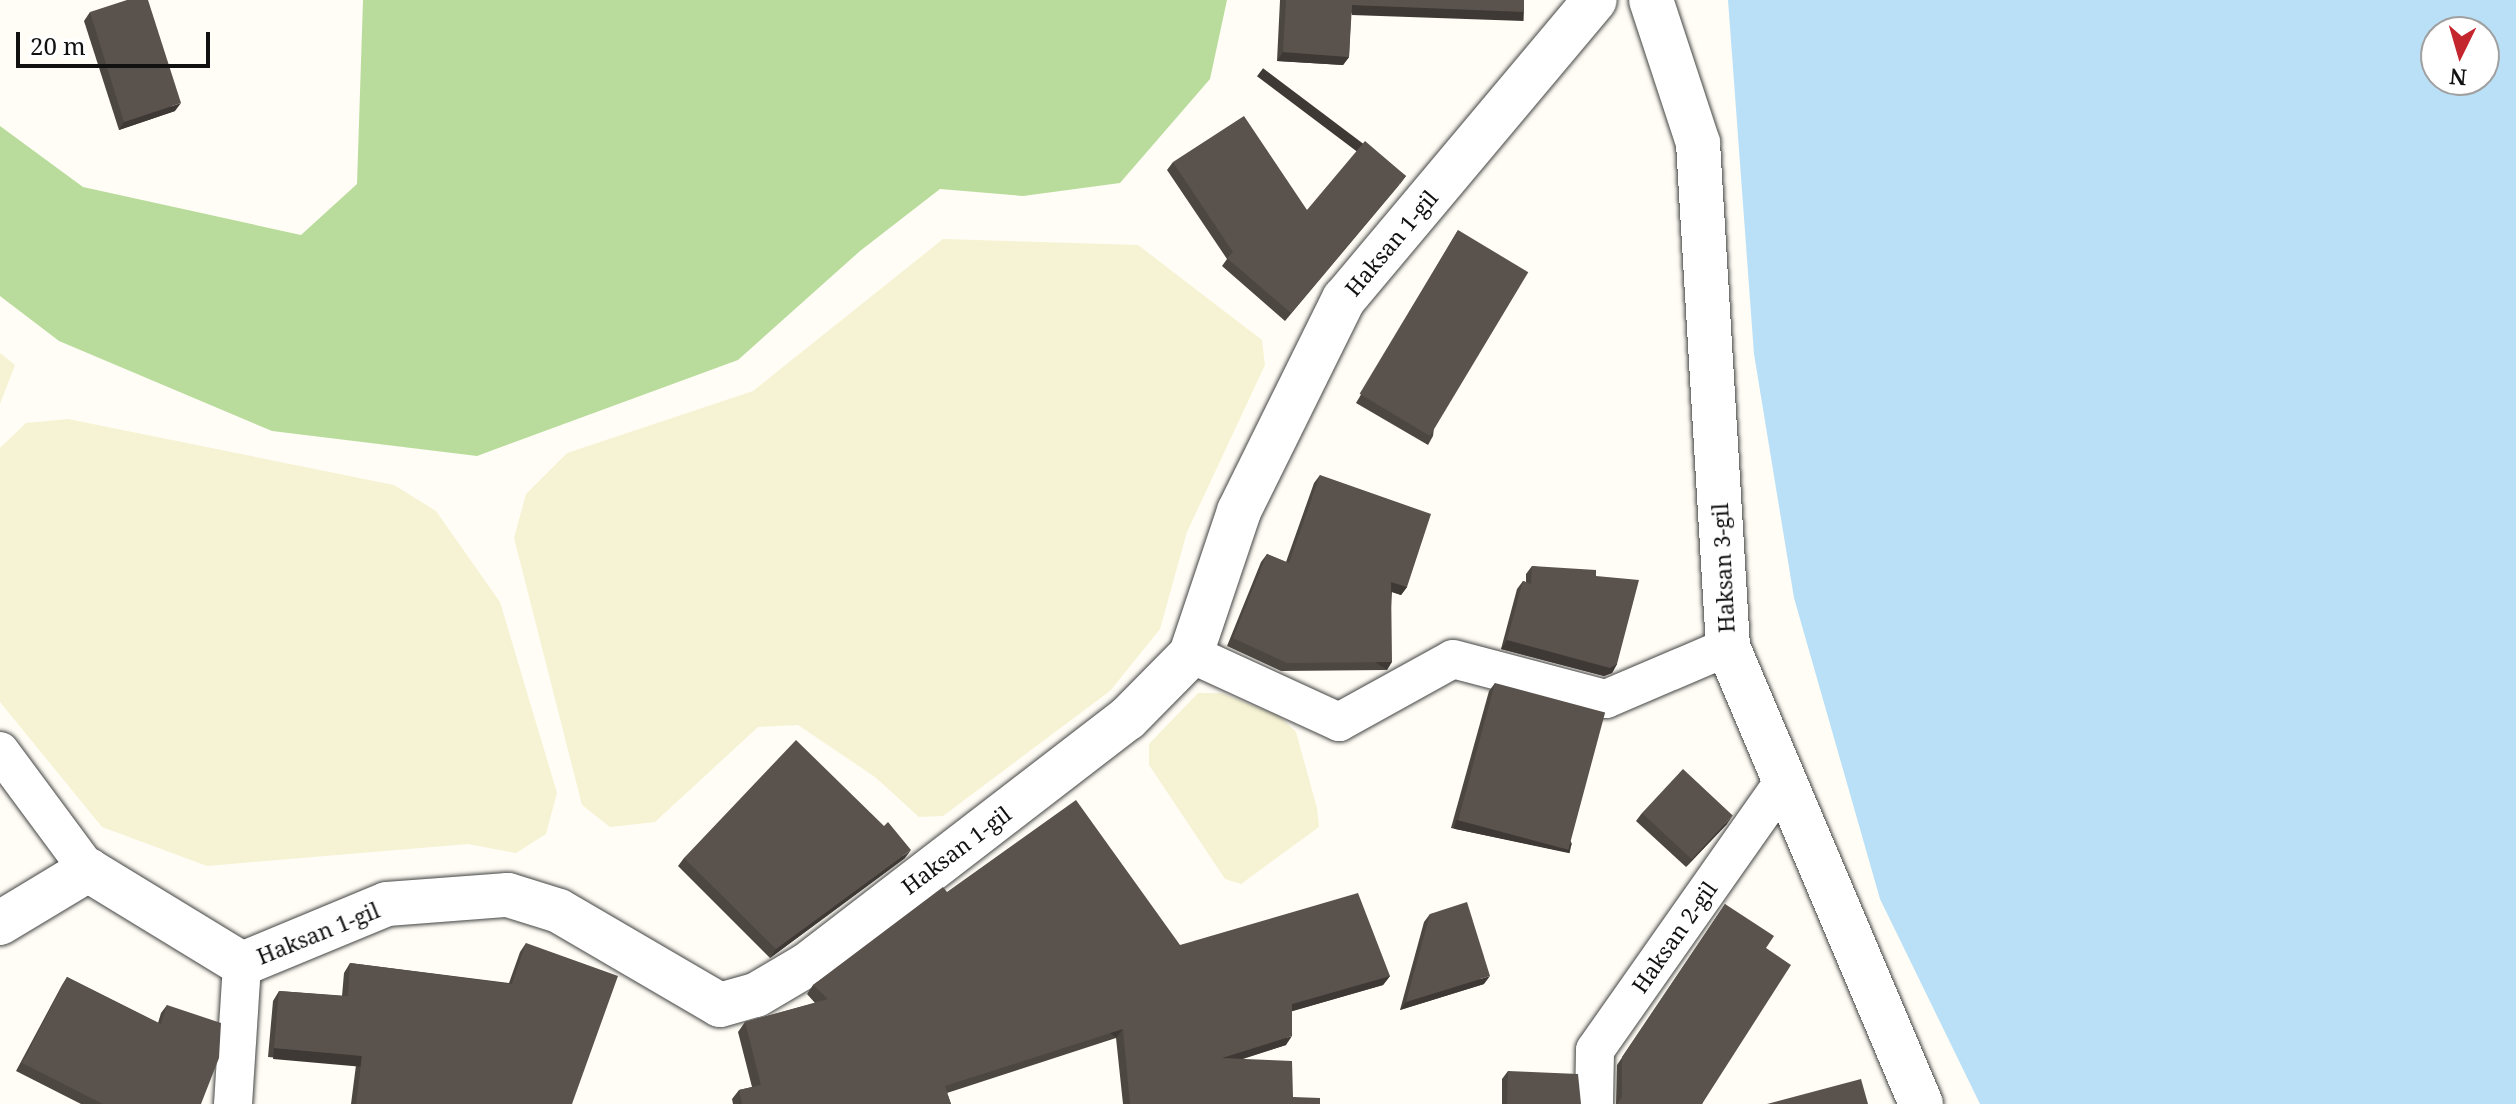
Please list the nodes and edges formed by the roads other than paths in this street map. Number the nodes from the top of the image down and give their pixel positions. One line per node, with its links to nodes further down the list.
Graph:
1 (1595, 0): 4 (street, Haksan 1-gil)
2 (1651, 0): 3 (street, Haksan 3-gil)
3 (1728, 647): 4 (lane); 6 (street, Haksan 3-gil)
4 (1191, 654): 9 (street, Haksan 1-gil)
5 (0, 751): 7 (lane)
6 (1785, 780): 11 (lane, Haksan 2-gil); 12 (street, Haksan 3-gil)
7 (88, 870): 8 (street); 9 (street, Haksan 1-gil)
8 (0, 923)
9 (242, 964): 10 (lane)
10 (233, 1104)
11 (1594, 1104)
12 (1921, 1104)

